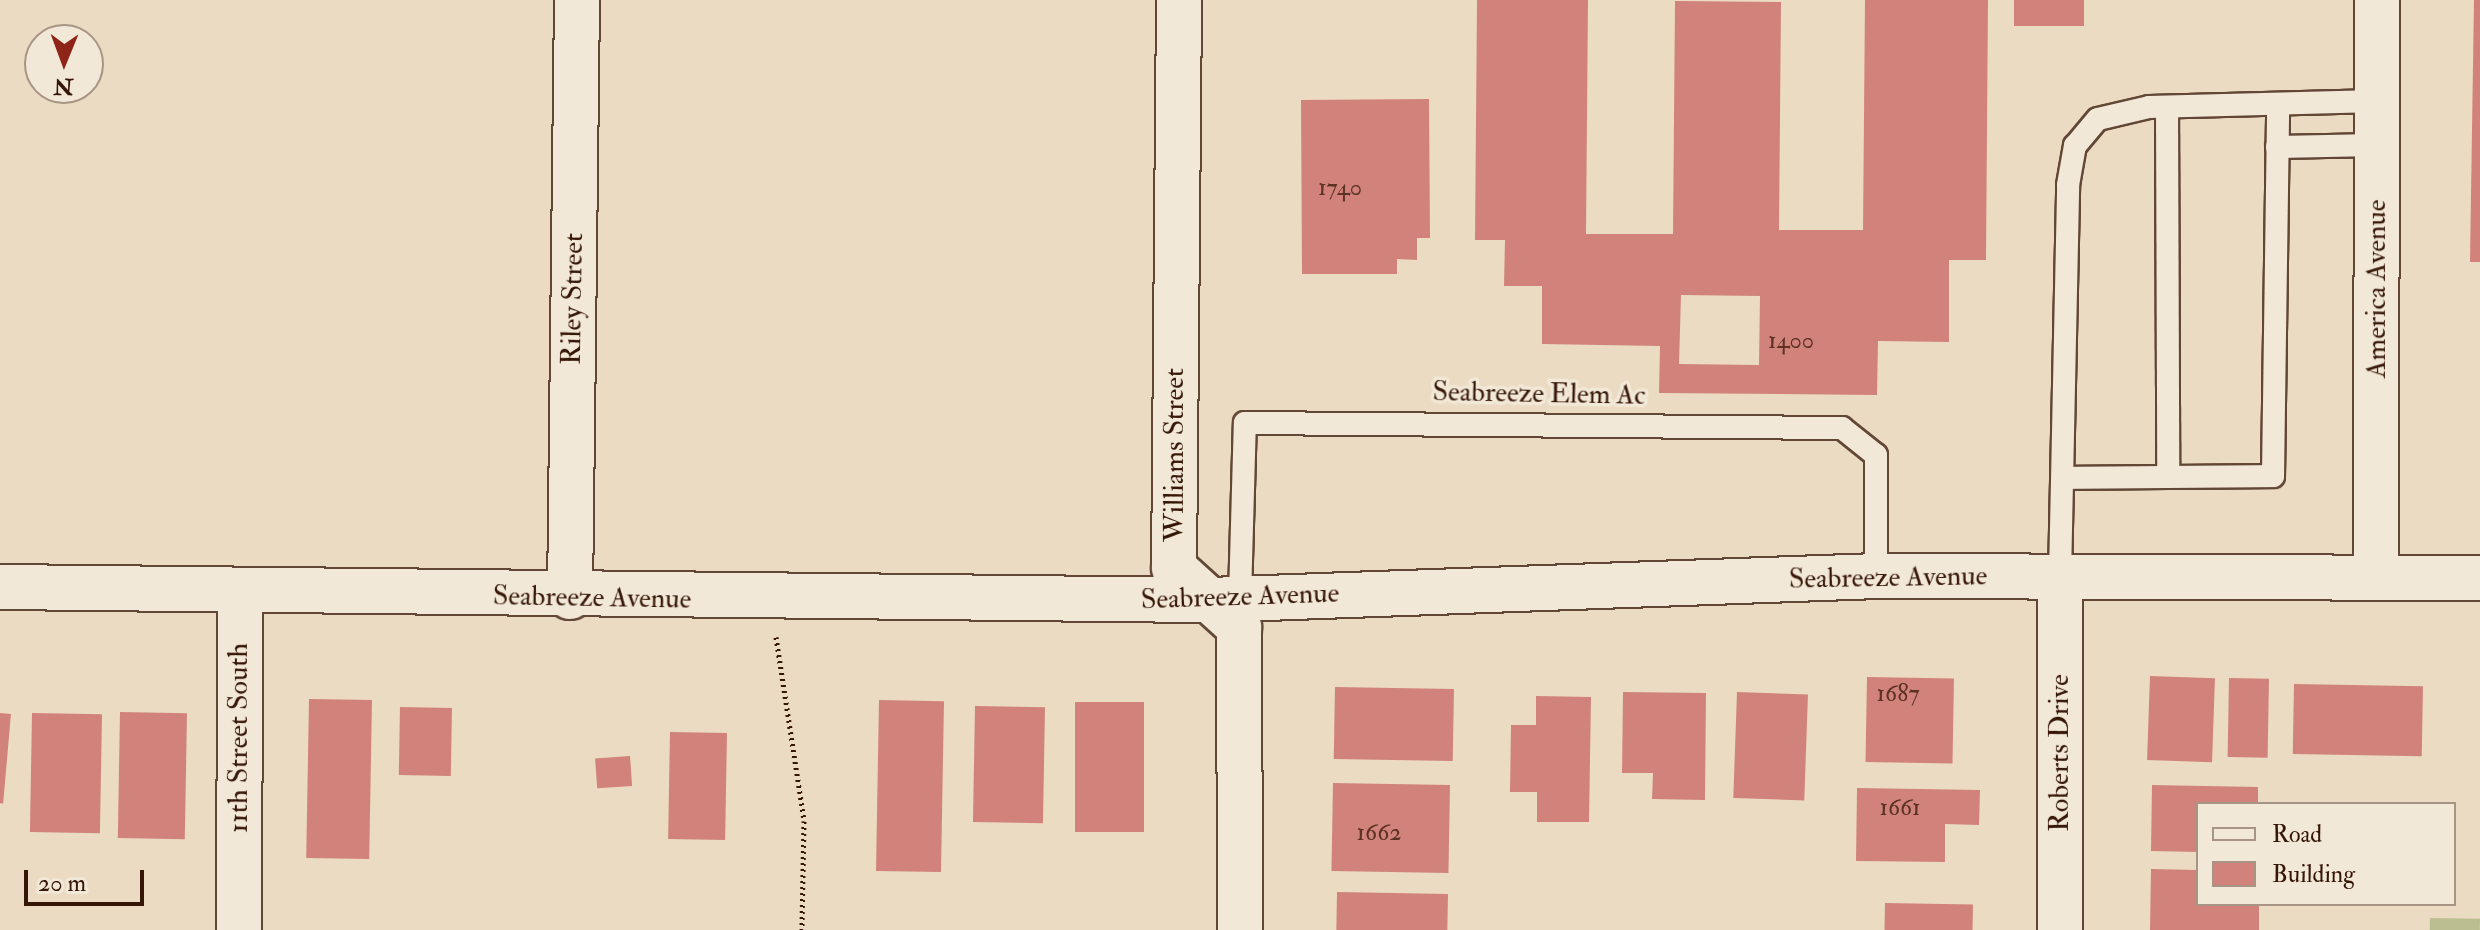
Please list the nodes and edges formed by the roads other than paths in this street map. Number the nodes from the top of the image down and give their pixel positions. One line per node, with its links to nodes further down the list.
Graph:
1 (577, 0): 17 (street, Riley Street)
2 (1179, 0): 18 (street, Williams Street)
3 (2377, 0): 4 (street, America Avenue)
4 (2377, 101): 5 (lane); 7 (street, America Avenue)
5 (2278, 104): 6 (lane); 8 (lane)
6 (2167, 107): 9 (lane); 10 (lane)
7 (2377, 145): 8 (lane); 13 (street, America Avenue)
8 (2277, 147): 9 (lane)
9 (2168, 477): 10 (lane)
10 (2063, 478): 12 (lane)
11 (1876, 576): 12 (street, Seabreeze Avenue); 18 (street, Seabreeze Avenue); 18 (lane, Seabreeze Elem Ac)
12 (2060, 576): 13 (street, Seabreeze Avenue); 21 (street, Roberts Drive)
13 (2376, 577): 14 (street, Seabreeze Avenue)
14 (2480, 578)
15 (0, 587): 16 (street, Seabreeze Avenue)
16 (240, 594): 17 (street, Seabreeze Avenue); 19 (street, 11th Street South)
17 (570, 597): 18 (street, Seabreeze Avenue)
18 (1225, 599): 20 (street, Williams Street)
19 (239, 930)
20 (1240, 930)
21 (2060, 930)

